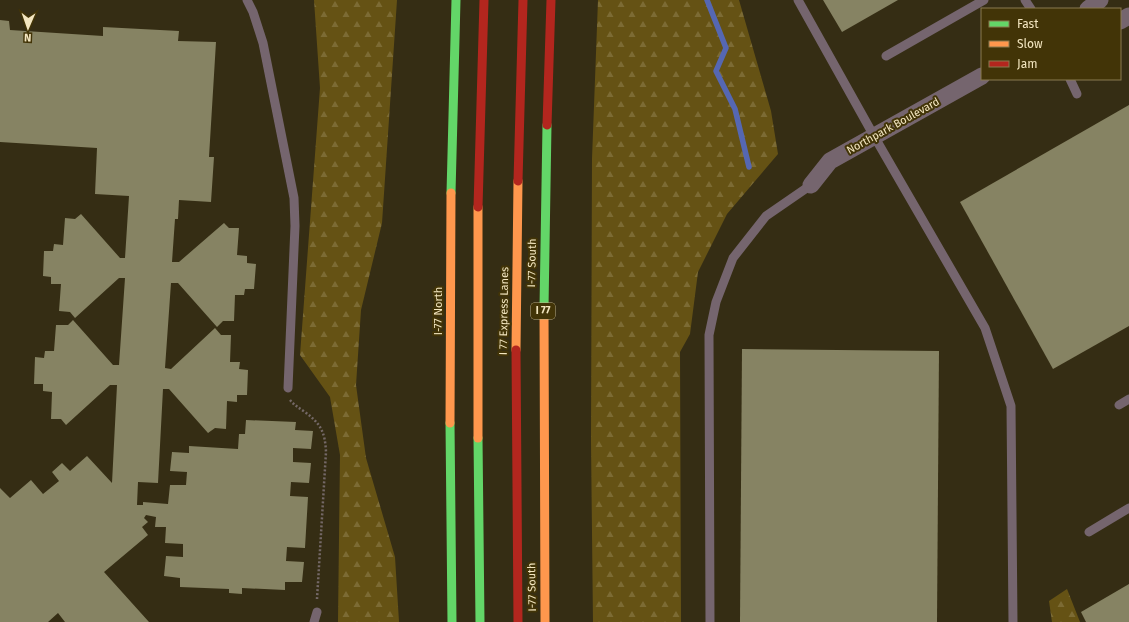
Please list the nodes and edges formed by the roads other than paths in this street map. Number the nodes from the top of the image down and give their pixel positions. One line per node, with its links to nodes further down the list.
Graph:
1 (247, 0): 16 (lane)
2 (456, 0): 23 (highway, I-77 North)
3 (484, 0): 24 (highway)
4 (523, 0): 25 (highway, I 77 Express Lanes / I 77)
5 (550, 0): 26 (highway, I-77 South / I 77)
6 (798, 0): 14 (lane)
7 (984, 0): 10 (lane)
8 (1100, 0): 9 (street)
9 (1089, 8)
10 (886, 56)
11 (981, 77): 14 (street, Northpark Boulevard)
12 (1070, 80): 13 (lane)
13 (1077, 94)
14 (874, 136): 15 (street, Northpark Boulevard); 28 (lane)
15 (811, 185): 27 (lane)
16 (288, 388)
17 (1129, 400): 18 (lane)
18 (1119, 405)
19 (1129, 508): 20 (lane)
20 (1089, 532)
21 (316, 612): 22 (lane)
22 (314, 622)
23 (452, 622)
24 (480, 622)
25 (518, 622)
26 (545, 622)
27 (710, 622)
28 (1013, 622)

